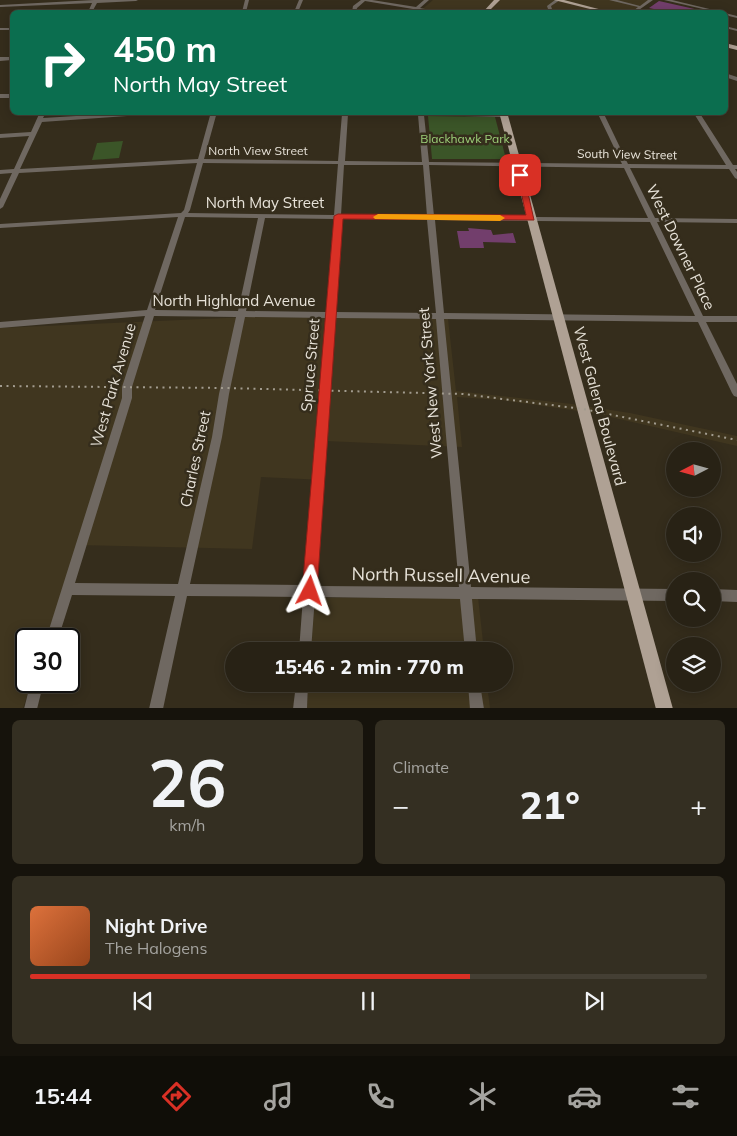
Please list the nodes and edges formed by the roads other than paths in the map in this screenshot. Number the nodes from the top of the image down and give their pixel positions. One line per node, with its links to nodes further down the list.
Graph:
1 (136, 0): 9 (street)
2 (364, 0): 12 (street); 13 (street)
3 (427, 0): 14 (street)
4 (496, 0): 15 (main road)
5 (558, 0): 16 (street); 17 (main road)
6 (611, 0): 11 (street)
7 (651, 0): 11 (street)
8 (666, 0): 19 (street)
9 (96, 1): 10 (street)
10 (0, 6)
11 (641, 7): 18 (street)
12 (354, 10)
13 (410, 10)
14 (416, 10)
15 (487, 10)
16 (550, 10)
17 (599, 10)
18 (637, 10)
19 (711, 10)
20 (42, 115): 28 (street)
21 (128, 115): 28 (street)
22 (213, 115): 31 (street, West Park Avenue)
23 (346, 115): 32 (street, Spruce Street)
24 (421, 115): 33 (street, West New York Street)
25 (503, 115): 34 (main road, West Galena Boulevard)
26 (601, 115): 35 (street, West Downer Place)
27 (698, 115): 36 (street)
28 (39, 120): 29 (street)
29 (34, 134): 30 (street); 38 (street)
30 (0, 136)
31 (202, 161): 32 (street, North View Street); 38 (street, North View Street); 41 (street, West Park Avenue)
32 (342, 162): 33 (street, North View Street); 43 (street, Spruce Street)
33 (426, 162): 34 (street, North View Street); 44 (street, West New York Street)
34 (517, 163): 35 (street, South View Street); 45 (main road, West Galena Boulevard)
35 (626, 165): 36 (street, South View Street); 46 (street, West Downer Place)
36 (734, 166): 39 (street)
37 (0, 172): 38 (street, North View Street)
38 (17, 172): 40 (street)
39 (737, 177)
40 (0, 207)
41 (183, 215): 42 (street, North May Street); 48 (street, North May Street); 49 (street, West Park Avenue)
42 (262, 216): 43 (street, North May Street); 50 (street, Charles Street)
43 (338, 216): 44 (street, North May Street); 51 (street, Spruce Street)
44 (431, 217): 45 (street, North May Street); 52 (street, West New York Street)
45 (531, 218): 46 (street); 53 (main road, West Galena Boulevard)
46 (652, 220): 47 (street); 54 (street, West Downer Place)
47 (737, 221)
48 (0, 226)
49 (150, 313): 50 (street, North Highland Avenue); 56 (street, North Highland Avenue); 58 (street, West Park Avenue)
50 (241, 314): 51 (street, North Highland Avenue); 59 (street, Charles Street)
51 (331, 315): 52 (street, North Highland Avenue); 60 (street, Spruce Street)
52 (440, 316): 53 (street, North Highland Avenue); 61 (street, West New York Street)
53 (559, 318): 54 (street, North Highland Avenue); 62 (main road, West Galena Boulevard)
54 (700, 319): 55 (street, North Highland Avenue); 57 (street, West Downer Place)
55 (737, 319)
56 (0, 325)
57 (737, 393)
58 (67, 589): 59 (street, North Russell Avenue); 66 (street, West Park Avenue)
59 (182, 590): 60 (street, North Russell Avenue); 73 (street, Charles Street)
60 (310, 591): 61 (street, North Russell Avenue); 67 (street, Spruce Street)
61 (465, 594): 62 (street, North Russell Avenue); 68 (street, West New York Street)
62 (634, 594): 63 (street); 76 (main road, West Galena Boulevard)
63 (666, 595)
64 (721, 595): 65 (street)
65 (737, 596)
66 (55, 628)
67 (306, 642)
68 (470, 642)
69 (301, 692): 74 (street)
70 (475, 692): 75 (street)
71 (34, 693): 72 (street)
72 (30, 708)
73 (156, 708)
74 (300, 708)
75 (477, 708)
76 (665, 708)

